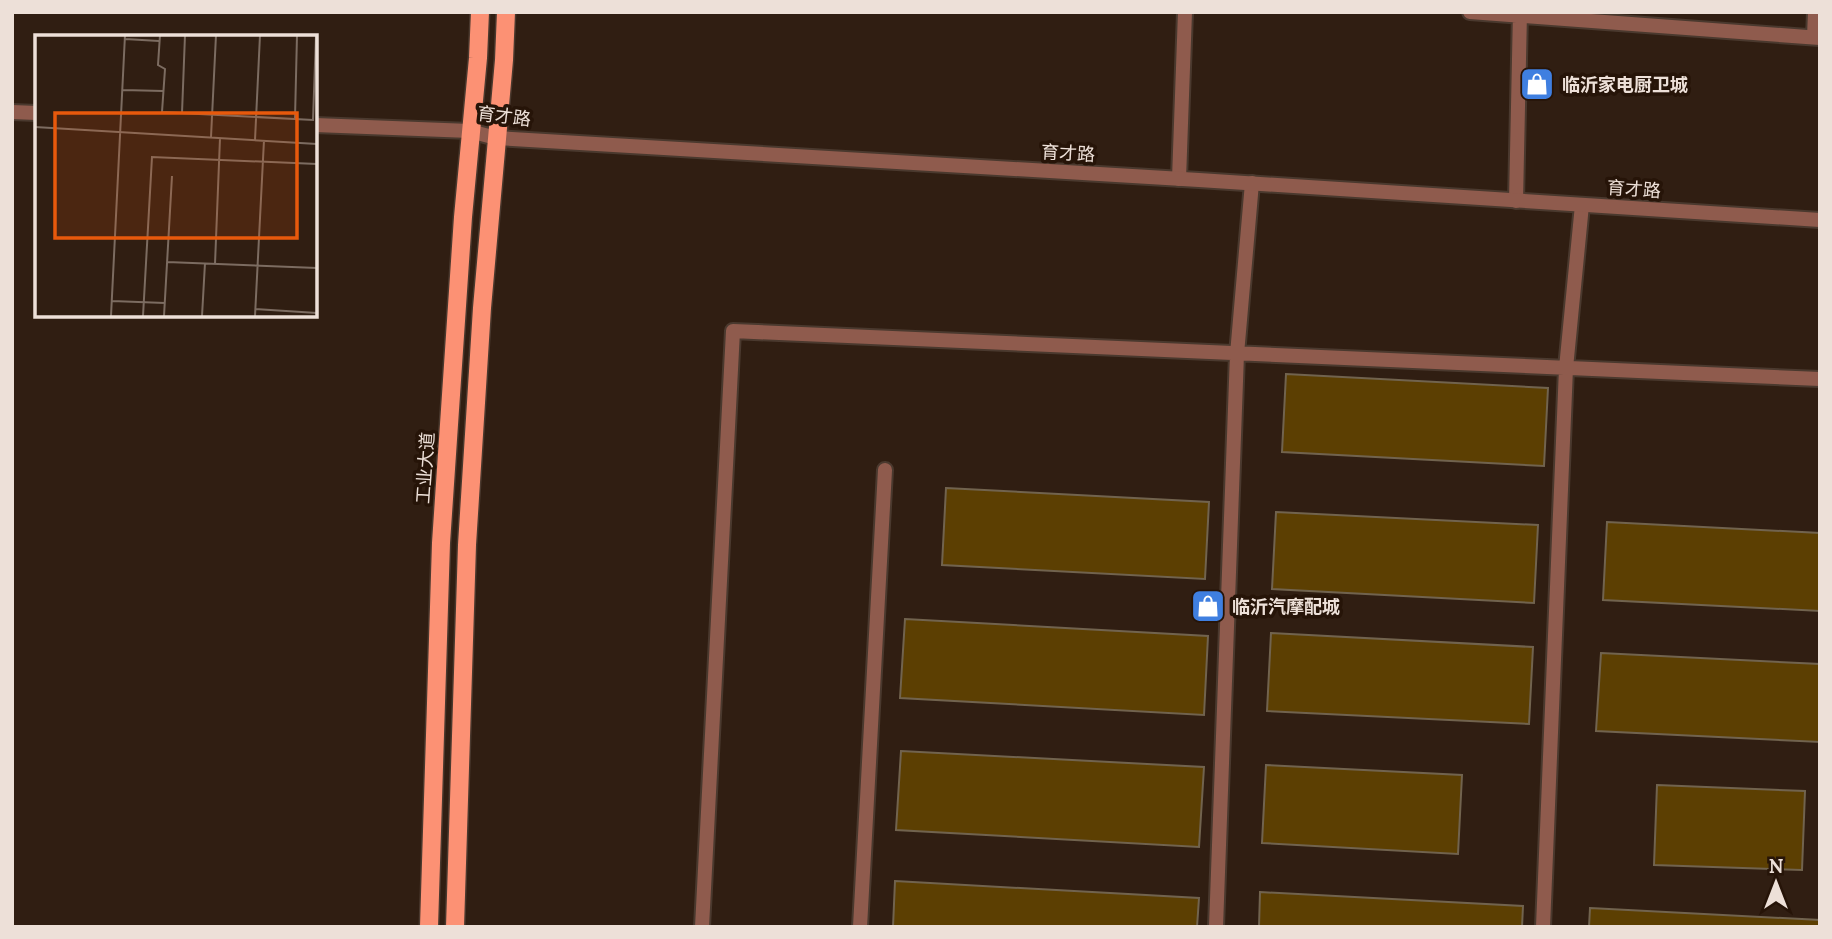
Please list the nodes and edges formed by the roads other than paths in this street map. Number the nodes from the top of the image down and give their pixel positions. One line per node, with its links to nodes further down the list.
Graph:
1 (480, 12): 11 (main road, 工业大道)
2 (506, 12): 12 (main road)
3 (1185, 12): 13 (street)
4 (1470, 12): 6 (street)
5 (1815, 12): 7 (street)
6 (1520, 13): 7 (street); 15 (street)
7 (1817, 38)
8 (12, 112): 9 (street)
9 (35, 113)
10 (317, 125): 11 (street, 育才路)
11 (470, 131): 12 (street, 育才路); 22 (main road, 工业大道)
12 (496, 138): 13 (street, 育才路); 23 (main road)
13 (1179, 179): 14 (street, 育才路)
14 (1252, 183): 15 (street, 育才路); 18 (street)
15 (1516, 201): 16 (street, 育才路)
16 (1582, 205): 17 (street, 育才路); 19 (street)
17 (1820, 220)
18 (1237, 354): 19 (street); 24 (street); 26 (street)
19 (1566, 368): 20 (street); 27 (street)
20 (1820, 379)
21 (885, 470): 25 (street)
22 (429, 927)
23 (455, 927)
24 (702, 927)
25 (860, 927)
26 (1216, 927)
27 (1543, 927)

